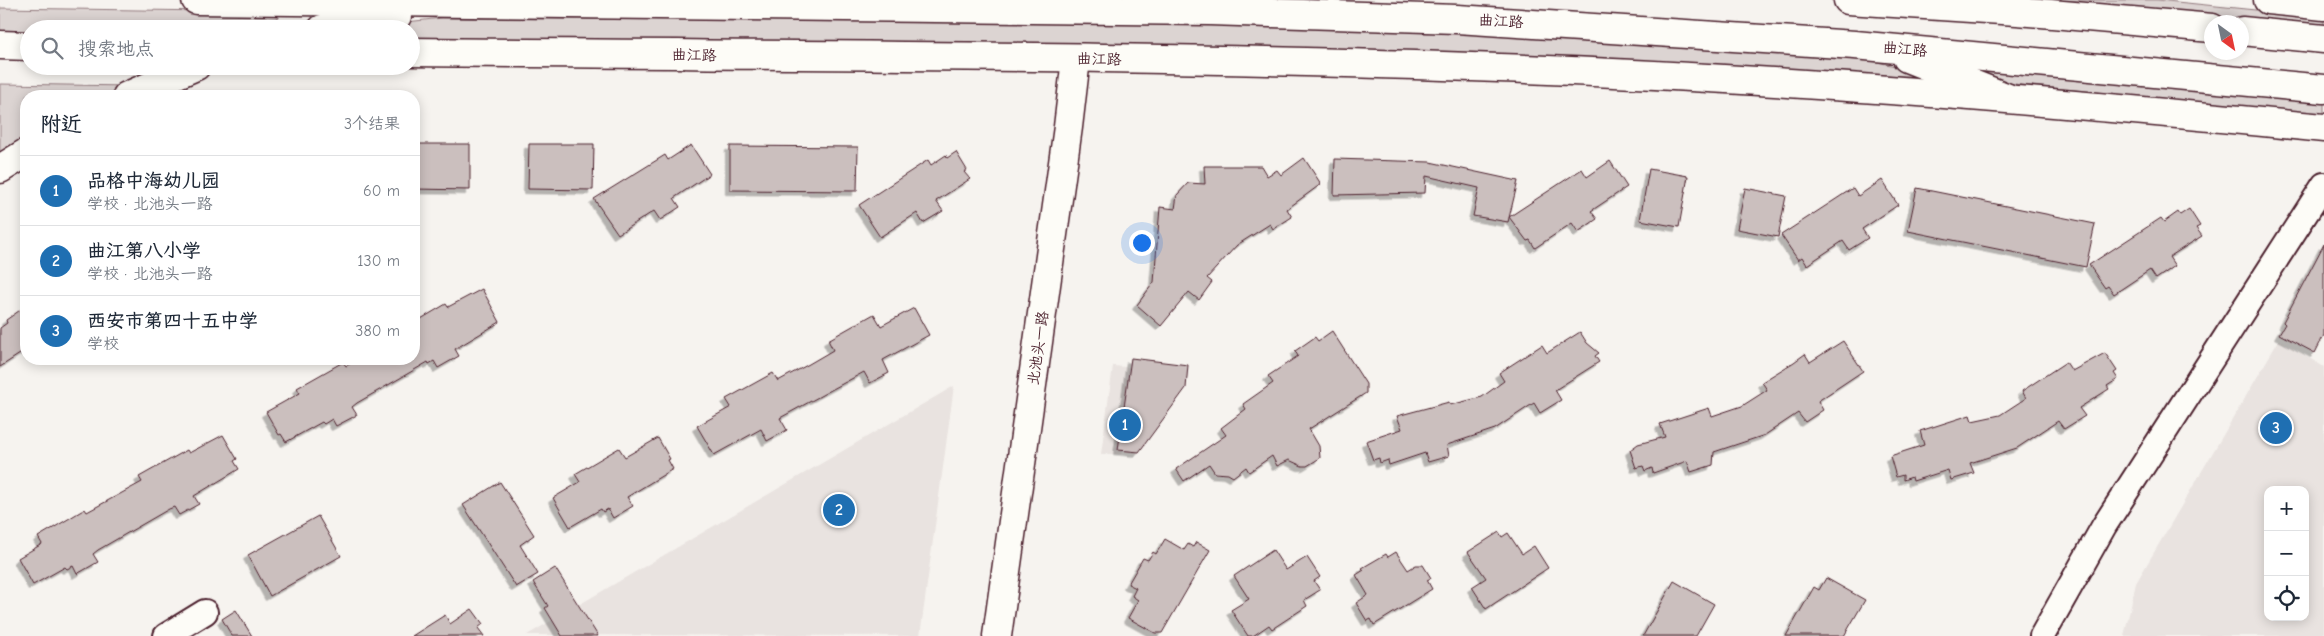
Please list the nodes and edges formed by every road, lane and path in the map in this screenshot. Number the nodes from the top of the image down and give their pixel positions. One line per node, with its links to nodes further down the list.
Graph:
1 (196, 0): 5 (main road, 曲江路)
2 (1848, 0): 4 (main road)
3 (2268, 0): 6 (main road)
4 (1920, 2): 8 (main road)
5 (462, 4): 7 (main road); 13 (main road, 曲江路)
6 (2324, 6)
7 (372, 20)
8 (2204, 27)
9 (2249, 32): 10 (main road)
10 (2324, 39)
11 (0, 46): 12 (main road)
12 (20, 46)
13 (1878, 47): 17 (main road, 曲江路); 19 (main road)
14 (420, 52): 15 (main road, 曲江路)
15 (1076, 59): 19 (main road, 曲江路); 26 (main road, 北池头一路)
16 (175, 75): 18 (main road)
17 (2324, 89)
18 (141, 90)
19 (2008, 98): 20 (main road, 曲江路)
20 (2324, 128)
21 (20, 157): 22 (main road)
22 (0, 169)
23 (2324, 185): 27 (street)
24 (205, 612): 25 (street)
25 (166, 636)
26 (997, 636)
27 (2042, 636)

